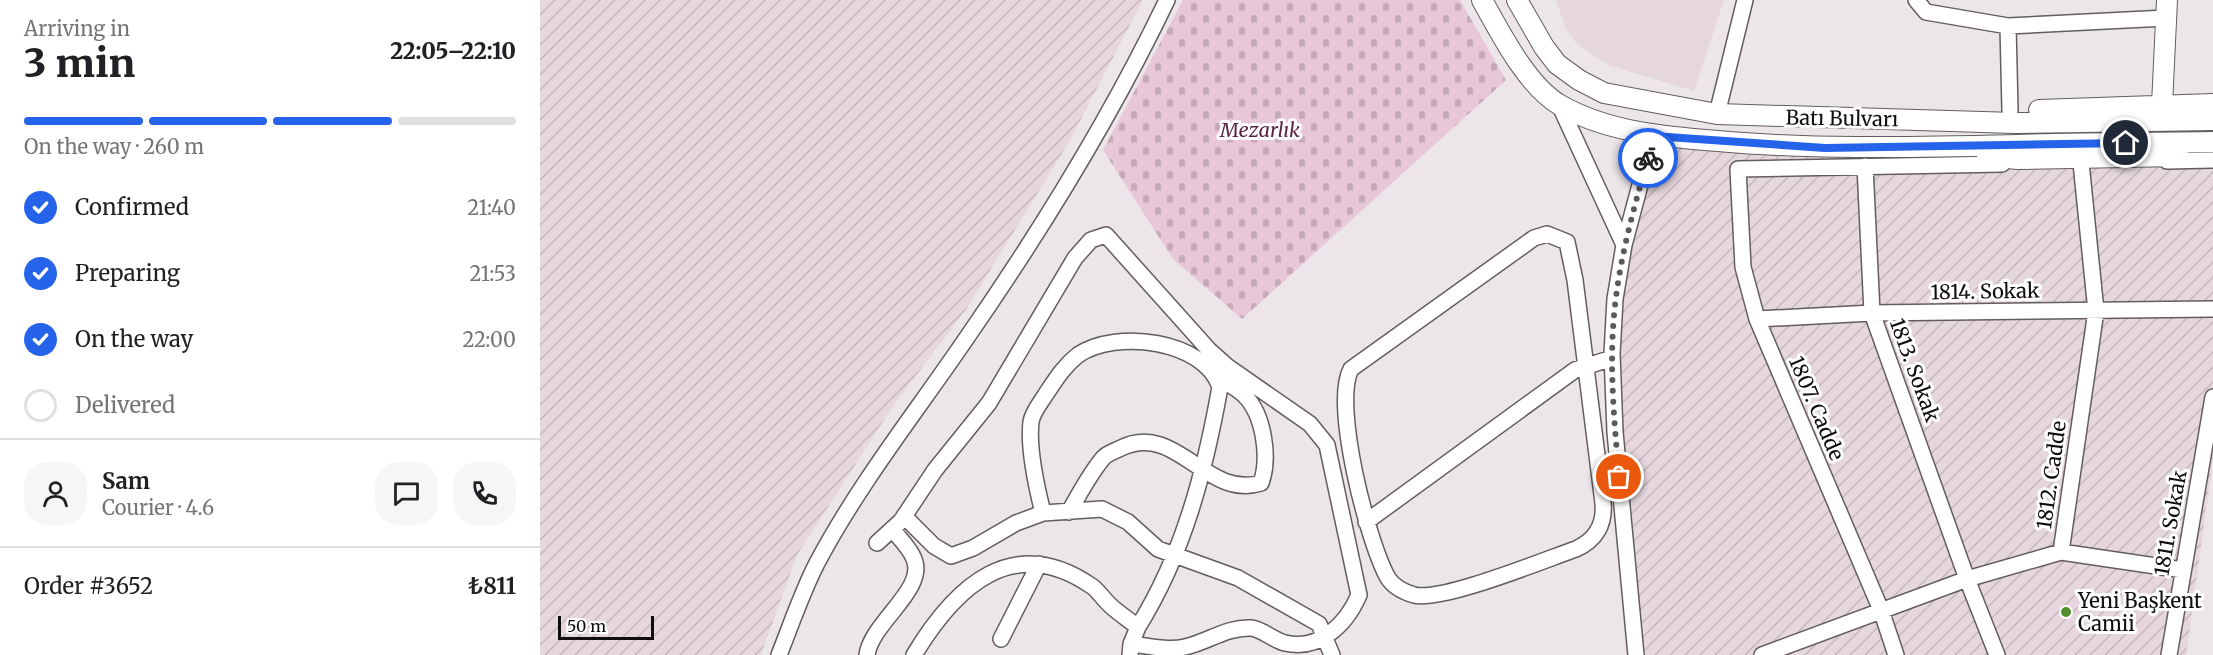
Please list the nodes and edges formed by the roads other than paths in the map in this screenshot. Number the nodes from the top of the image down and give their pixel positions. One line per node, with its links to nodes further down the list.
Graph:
1 (1167, 0): 47 (street)
2 (1482, 0): 8 (main road, Batı Bulvarı)
3 (1517, 0): 11 (main road, Batı Bulvarı)
4 (1745, 0): 11 (street)
5 (1917, 2): 7 (street)
6 (2166, 9): 7 (street); 10 (main road)
7 (2008, 26): 12 (street)
8 (1559, 104): 14 (main road, Batı Bulvarı); 21 (street)
9 (2213, 104): 10 (main road)
10 (2162, 105): 12 (main road)
11 (1716, 114): 12 (main road, Batı Bulvarı)
12 (2013, 117): 13 (main road, Batı Bulvarı)
13 (2213, 120)
14 (1653, 136): 16 (main road, Batı Bulvarı); 21 (street)
15 (2213, 142): 16 (main road, Batı Bulvarı)
16 (1947, 147): 17 (main road)
17 (2213, 155)
18 (2213, 160): 19 (street)
19 (2081, 163): 20 (street); 23 (street, 1812. Cadde)
20 (1865, 166): 24 (street, 1813. Sokak); 25 (street, 1807. Cadde)
21 (1624, 245): 26 (street)
22 (2213, 309): 23 (street, 1814. Sokak)
23 (2096, 311): 24 (street, 1814. Sokak); 37 (street, 1812. Cadde)
24 (1872, 313): 25 (street, 1814. Sokak); 41 (street, 1813. Sokak)
25 (1757, 319): 42 (street, 1807. Cadde)
26 (1612, 358): 27 (street); 51 (street)
27 (1585, 364): 34 (street); 34 (street); 34 (street)
28 (1222, 372): 30 (street); 30 (street); 32 (street); 33 (street); 44 (street)
29 (2213, 397): 40 (street, 1811. Sokak)
30 (1203, 471): 31 (street); 38 (street)
31 (1069, 512): 32 (street); 38 (street)
32 (1043, 513): 33 (street)
33 (904, 516): 35 (street)
34 (1366, 522)
35 (892, 529): 36 (street); 48 (street)
36 (877, 543)
37 (2061, 552): 40 (street); 41 (street, 1812. Cadde)
38 (1176, 555): 43 (street); 44 (street)
39 (1039, 564): 43 (street); 45 (street); 49 (street)
40 (2183, 570): 55 (street, 1811. Sokak)
41 (1967, 579): 42 (street, 1812. Cadde); 54 (street, 1813. Sokak)
42 (1881, 610): 52 (street, 1812. Cadde); 53 (street, 1807. Cadde)
43 (1138, 627): 46 (street)
44 (1325, 638): 46 (street); 50 (street)
45 (1001, 639)
46 (1130, 649)
47 (779, 655)
48 (867, 655)
49 (914, 655)
50 (1332, 655)
51 (1636, 655)
52 (1762, 655)
53 (1896, 655)
54 (1997, 655)
55 (2169, 655)

